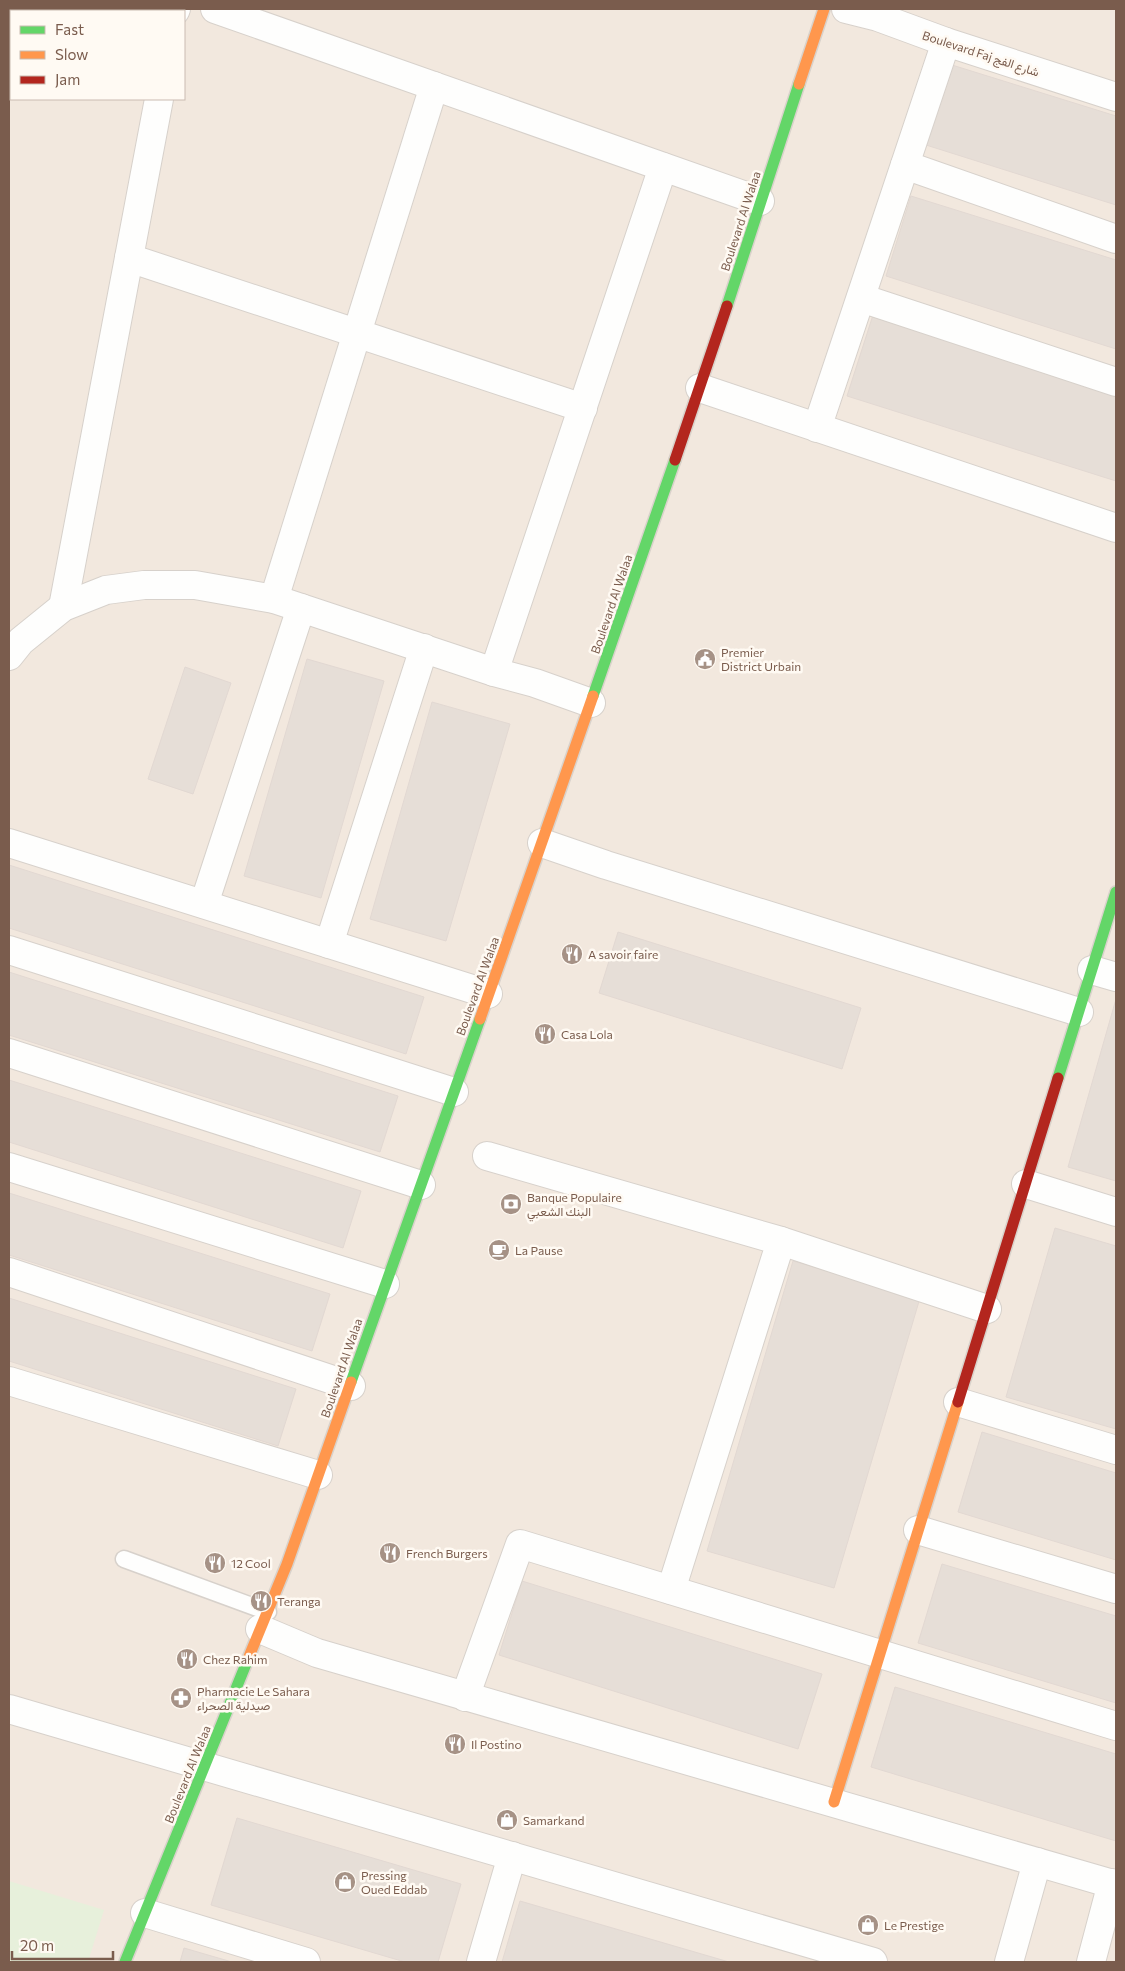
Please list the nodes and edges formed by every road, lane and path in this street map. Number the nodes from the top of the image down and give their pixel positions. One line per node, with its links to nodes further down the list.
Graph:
1 (215, 9): 5 (street)
2 (824, 9): 10 (main road, Boulevard Al Walaa)
3 (846, 9): 4 (street, Boulevard Faj شارع الفج)
4 (946, 42): 6 (street, Boulevard Faj شارع الفج); 8 (street)
5 (434, 86): 9 (street); 14 (street)
6 (1116, 97)
7 (159, 100): 12 (street)
8 (905, 165): 11 (street); 13 (street)
9 (663, 167): 10 (street); 17 (street)
10 (760, 201): 16 (main road, Boulevard Al Walaa)
11 (1116, 239)
12 (129, 258): 14 (street); 21 (street)
13 (861, 298): 15 (street); 18 (street)
14 (357, 333): 17 (street); 20 (street)
15 (1116, 382)
16 (700, 388): 18 (street); 26 (main road, Boulevard Al Walaa)
17 (583, 408): 25 (street)
18 (817, 428): 19 (street)
19 (1116, 528)
20 (274, 599): 21 (street); 22 (street)
21 (63, 607): 24 (street)
22 (301, 608): 23 (street); 30 (street)
23 (424, 648): 25 (street); 31 (street)
24 (9, 656)
25 (494, 672): 26 (street)
26 (591, 703): 28 (main road, Boulevard Al Walaa)
27 (9, 842): 30 (street)
28 (542, 844): 34 (main road, Boulevard Al Walaa); 35 (street)
29 (1116, 892): 33 (main road)
30 (204, 904): 31 (street)
31 (329, 944): 34 (street)
32 (9, 950): 37 (street)
33 (1104, 973): 35 (main road)
34 (488, 994): 37 (main road, Boulevard Al Walaa)
35 (1079, 1012): 40 (main road)
36 (9, 1053): 41 (street)
37 (454, 1092): 41 (main road, Boulevard Al Walaa)
38 (487, 1156): 43 (street)
39 (9, 1167): 45 (street)
40 (1026, 1184): 42 (street); 46 (main road)
41 (421, 1185): 45 (main road, Boulevard Al Walaa)
42 (1116, 1212)
43 (781, 1241): 46 (street); 55 (street)
44 (9, 1272): 48 (street)
45 (385, 1284): 48 (main road, Boulevard Al Walaa)
46 (987, 1309): 49 (main road)
47 (9, 1381): 51 (street)
48 (350, 1386): 51 (main road, Boulevard Al Walaa)
49 (958, 1402): 50 (street); 52 (main road)
50 (1116, 1450)
51 (318, 1476): 56 (main road, Boulevard Al Walaa)
52 (918, 1530): 54 (street); 57 (main road)
53 (124, 1559): 56 (lane)
54 (1116, 1589)
55 (671, 1590): 57 (street); 58 (street)
56 (264, 1620): 58 (street); 61 (main road, Boulevard Al Walaa)
57 (880, 1654): 60 (street); 62 (main road)
58 (465, 1697): 62 (street)
59 (9, 1708): 61 (street)
60 (1116, 1726)
61 (204, 1766): 63 (street); 66 (main road, Boulevard Al Walaa)
62 (834, 1802): 64 (street)
63 (512, 1856): 69 (street); 70 (street)
64 (1038, 1862): 65 (street); 71 (street)
65 (1114, 1884): 72 (street)
66 (145, 1913): 67 (main road, Boulevard Al Walaa); 68 (street)
67 (125, 1962)
68 (306, 1962)
69 (481, 1962)
70 (874, 1962)
71 (1009, 1962)
72 (1092, 1962)

